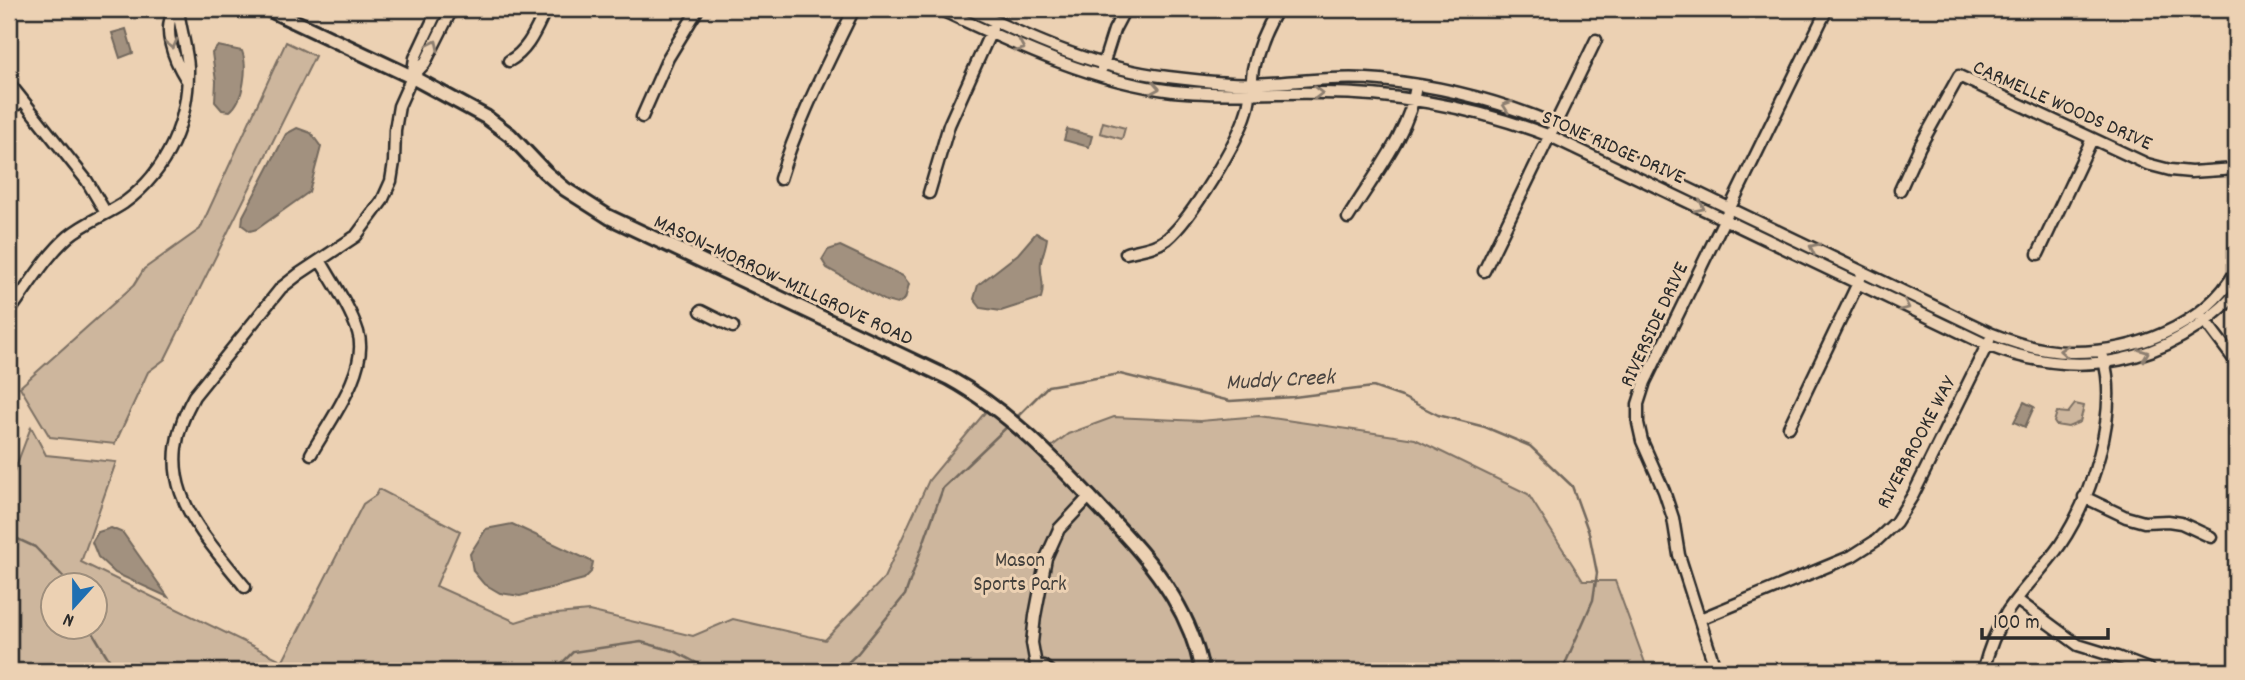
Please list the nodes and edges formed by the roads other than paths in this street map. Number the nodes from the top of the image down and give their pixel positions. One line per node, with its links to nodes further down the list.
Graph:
1 (177, 9): 34 (street)
2 (268, 9): 18 (street, MASON–MORROW–MILLGROVE ROAD)
3 (438, 9): 18 (street)
4 (452, 9): 18 (street, one-way to 4)
5 (546, 9): 16 (street)
6 (698, 9): 25 (street)
7 (854, 9): 30 (street)
8 (939, 9): 14 (street, STONE RIDGE DRIVE)
9 (968, 9): 13 (street, STONE RIDGE DRIVE)
10 (1125, 9): 17 (street)
11 (1277, 9): 21 (street)
12 (1828, 9): 33 (street, RIVERSIDE DRIVE)
13 (995, 22): 14 (street); 17 (street, STONE RIDGE DRIVE)
14 (990, 33): 17 (street, STONE RIDGE DRIVE, one-way to 17); 32 (street)
15 (1597, 40): 26 (street)
16 (509, 61)
17 (1102, 70): 21 (street, STONE RIDGE DRIVE)
18 (412, 77): 39 (street); 56 (street, MASON–MORROW–MILLGROVE ROAD)
19 (9, 83): 22 (street)
20 (1416, 86): 21 (street, STONE RIDGE DRIVE); 23 (street); 26 (street, STONE RIDGE DRIVE, one-way to 20)
21 (1251, 88): 23 (street, STONE RIDGE DRIVE, one-way to 23); 37 (street)
22 (22, 100): 24 (street); 34 (street)
23 (1414, 100): 27 (street, STONE RIDGE DRIVE); 35 (street)
24 (9, 111)
25 (642, 117)
26 (1556, 125): 27 (street); 33 (street, STONE RIDGE DRIVE)
27 (1550, 136): 36 (street, STONE RIDGE DRIVE, one-way to 36); 40 (street)
28 (2092, 139): 29 (street, CARMELLE WOODS DRIVE); 31 (street, CARMELLE WOODS DRIVE); 38 (street)
29 (2236, 170)
30 (780, 180)
31 (1900, 191)
32 (929, 193)
33 (1729, 207): 36 (street, RIVERSIDE DRIVE); 42 (street, STONE RIDGE DRIVE, one-way to 33)
34 (106, 213): 46 (street)
35 (1348, 218)
36 (1724, 218): 43 (street, STONE RIDGE DRIVE); 61 (street, RIVERSIDE DRIVE)
37 (1126, 253)
38 (2038, 254)
39 (320, 260): 55 (street); 59 (street)
40 (1484, 271)
41 (2236, 271): 47 (street, STONE RIDGE DRIVE)
42 (1863, 272): 43 (street); 49 (street, STONE RIDGE DRIVE)
43 (1858, 284): 50 (street, STONE RIDGE DRIVE, one-way to 50); 54 (street)
44 (2236, 294): 47 (street, STONE RIDGE DRIVE)
45 (701, 311): 48 (street)
46 (9, 312)
47 (2202, 317): 51 (street, STONE RIDGE DRIVE); 52 (street); 53 (street, STONE RIDGE DRIVE, one-way to 47)
48 (733, 327)
49 (1992, 334): 50 (street, RIVERBROOKE WAY); 51 (street, STONE RIDGE DRIVE, one-way to 49)
50 (1987, 345): 53 (street, STONE RIDGE DRIVE); 61 (street, RIVERBROOKE WAY)
51 (2101, 350): 53 (street)
52 (2236, 362)
53 (2105, 363): 57 (street)
54 (1789, 427)
55 (311, 454)
56 (1090, 496): 62 (street); 65 (street, MASON–MORROW–MILLGROVE ROAD)
57 (2084, 497): 58 (street); 60 (street)
58 (2211, 537)
59 (246, 587)
60 (2017, 600): 63 (street); 67 (street)
61 (1700, 619): 66 (street, RIVERSIDE DRIVE)
62 (1032, 668): 64 (street)
63 (2148, 669)
64 (1049, 671)
65 (1202, 671)
66 (1716, 671)
67 (1983, 671)

